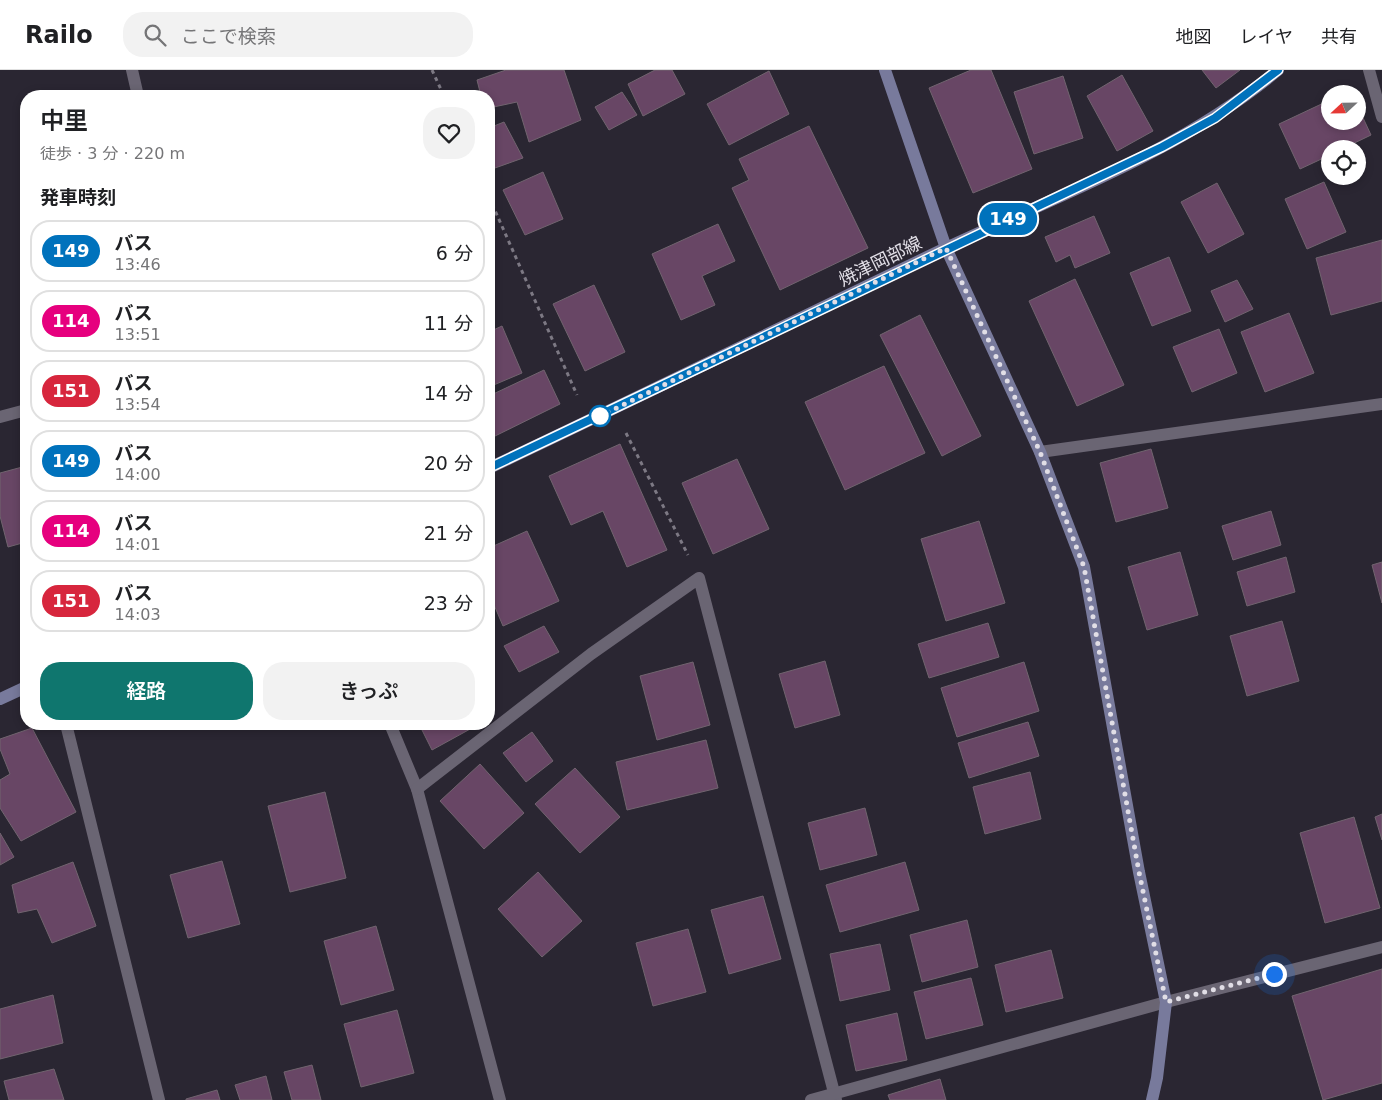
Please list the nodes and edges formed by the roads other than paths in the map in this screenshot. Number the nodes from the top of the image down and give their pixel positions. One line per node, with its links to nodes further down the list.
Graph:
1 (132, 70): 5 (street)
2 (885, 70): 7 (street)
3 (1278, 70): 7 (street, 焼津岡部線)
4 (1369, 70): 6 (street)
5 (137, 90)
6 (1382, 117)
7 (946, 248): 11 (street); 12 (street, 焼津岡部線)
8 (1382, 404): 11 (street)
9 (20, 412): 10 (street)
10 (0, 417)
11 (1040, 452): 21 (street)
12 (495, 465)
13 (20, 690): 14 (street)
14 (0, 700)
15 (495, 728): 22 (street)
16 (67, 730): 23 (street)
17 (392, 730): 19 (street)
18 (493, 730): 19 (street)
19 (417, 789): 24 (street)
20 (1382, 947): 21 (street)
21 (1166, 1002): 22 (street); 26 (street)
22 (835, 1097): 25 (street)
23 (159, 1100)
24 (500, 1100)
25 (811, 1100)
26 (1152, 1100)

